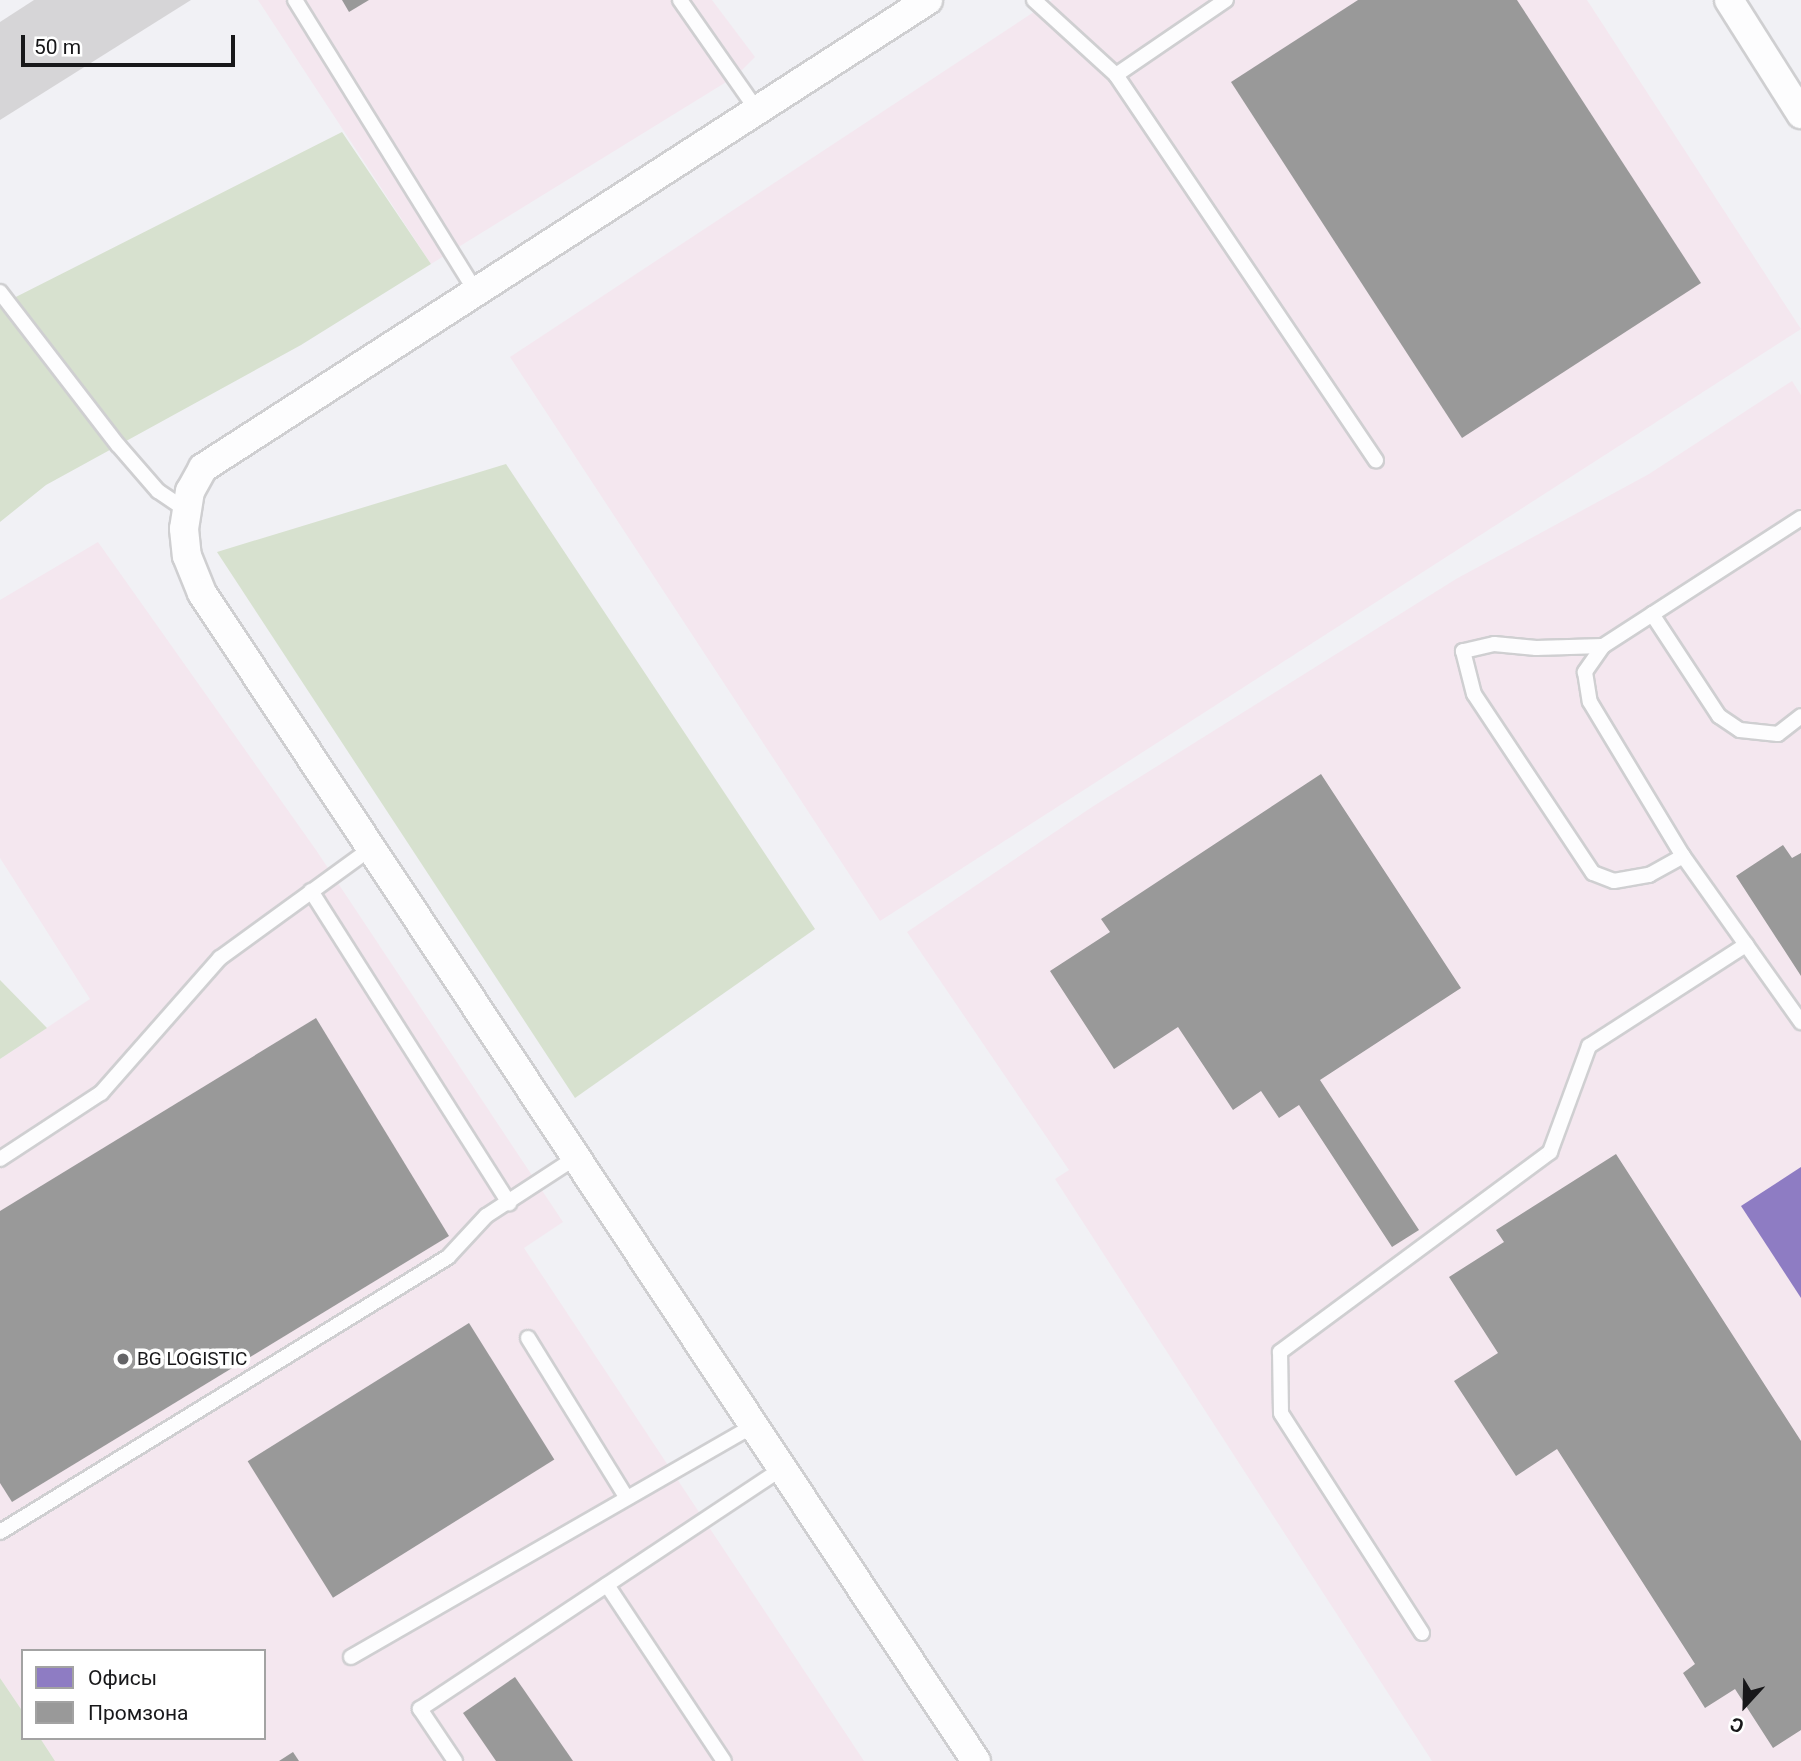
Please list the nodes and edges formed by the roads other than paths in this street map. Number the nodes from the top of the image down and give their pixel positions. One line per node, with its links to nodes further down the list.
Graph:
1 (295, 0): 10 (lane)
2 (680, 0): 8 (lane)
3 (929, 0): 8 (street)
4 (1034, 0): 7 (lane)
5 (1226, 0): 7 (lane)
6 (1729, 0): 9 (street)
7 (1116, 75): 12 (lane)
8 (756, 109): 10 (street)
9 (1801, 114)
10 (475, 290): 13 (street)
11 (0, 292): 13 (lane)
12 (1376, 460)
13 (185, 509): 18 (street)
14 (1801, 518): 15 (lane)
15 (1652, 614): 16 (lane); 17 (lane)
16 (1603, 646): 19 (lane); 19 (lane)
17 (1801, 716)
18 (370, 849): 20 (lane); 23 (street)
19 (1683, 856): 21 (lane)
20 (311, 891): 24 (lane); 25 (lane)
21 (1746, 945): 22 (lane); 32 (lane)
22 (1801, 1022)
23 (575, 1158): 25 (lane); 27 (street)
24 (0, 1159)
25 (509, 1203): 30 (lane)
26 (528, 1338): 29 (lane)
27 (752, 1426): 28 (street); 29 (lane)
28 (781, 1469): 31 (lane); 36 (street)
29 (625, 1495): 33 (lane)
30 (0, 1532)
31 (607, 1585): 34 (lane); 35 (lane)
32 (1422, 1633)
33 (351, 1657)
34 (455, 1761)
35 (724, 1761)
36 (976, 1761)

